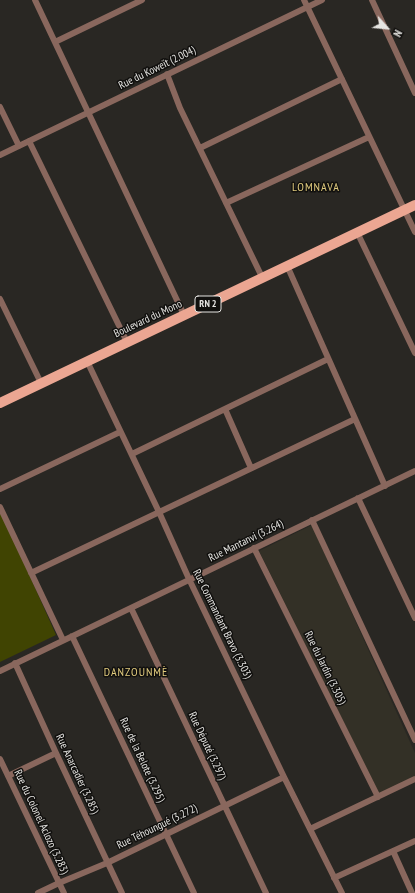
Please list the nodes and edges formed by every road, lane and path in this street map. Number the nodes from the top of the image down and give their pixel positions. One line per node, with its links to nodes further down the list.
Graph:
1 (35, 0): 7 (street)
2 (142, 0): 7 (street)
3 (304, 0): 6 (street)
4 (322, 0): 6 (street, Rue du Koweït (2.004))
5 (372, 0): 10 (street)
6 (308, 7): 8 (street, Rue du Koweït (2.004)); 9 (street)
7 (55, 42): 12 (street)
8 (167, 74): 12 (street, Rue du Koweït (2.004)); 16 (street)
9 (342, 79): 13 (street); 16 (street)
10 (415, 92)
11 (0, 107): 15 (street)
12 (88, 112): 14 (street, Rue du Koweït (2.004)); 26 (street)
13 (369, 137): 18 (street); 20 (street)
14 (29, 141): 15 (street, Rue du Koweït (2.004)); 27 (street)
15 (19, 146): 17 (street, Rue du Koweït (2.004))
16 (200, 148): 18 (street)
17 (0, 155)
18 (226, 204): 24 (street)
19 (415, 205): 20 (main road, Boulevard du Mono / RN 2)
20 (409, 212): 21 (street); 22 (main road, Boulevard du Mono / RN 2)
21 (415, 232)
22 (359, 235): 23 (main road, Boulevard du Mono / RN 2); 28 (street)
23 (285, 269): 24 (main road, Boulevard du Mono / RN 2); 29 (street); 30 (main road, Boulevard du Mono / RN 2)
24 (262, 277): 26 (main road, Boulevard du Mono / RN 2)
25 (0, 299): 31 (street)
26 (184, 315): 27 (main road, Boulevard du Mono / RN 2)
27 (127, 342): 30 (main road, Boulevard du Mono / RN 2)
28 (415, 352)
29 (328, 358): 34 (street); 35 (street)
30 (88, 363): 31 (main road, Boulevard du Mono / RN 2); 33 (main road, Boulevard du Mono / RN 2); 36 (street, Rue Commandant Bravo (3.303))
31 (42, 383): 32 (main road, Boulevard du Mono / RN 2)
32 (0, 403)
33 (0, 408)
34 (225, 408): 37 (street); 38 (street)
35 (355, 419): 38 (street); 40 (street)
36 (120, 432): 37 (street, Rue Commandant Bravo (3.303)); 41 (street)
37 (132, 454): 44 (street, Rue Commandant Bravo (3.303))
38 (251, 468): 44 (street)
39 (415, 472): 40 (street, Rue Mantanvi (3.264))
40 (385, 486): 42 (street, Rue Mantanvi (3.264))
41 (0, 489)
42 (358, 498): 45 (street, Rue Mantanvi (3.264)); 50 (street)
43 (0, 507): 47 (street)
44 (159, 512): 47 (street); 48 (street, Rue Commandant Bravo (3.303))
45 (312, 520): 46 (street, Rue Mantanvi (3.264)); 55 (street)
46 (254, 548): 48 (street, Rue Mantanvi (3.264)); 61 (street, Rue du Jardin (3.305))
47 (31, 573): 52 (street)
48 (190, 580): 49 (street, Rue Mantanvi (3.264)); 59 (street, Rue Commandant Bravo (3.303))
49 (131, 608): 51 (street, Rue Mantanvi (3.264)); 62 (street, Rue Député (3.297))
50 (415, 618)
51 (72, 636): 52 (street, Rue Mantanvi (3.264)); 64 (street, Rue de la Belote (3.295))
52 (63, 640): 53 (street, Rue Mantanvi (3.264))
53 (15, 663): 54 (street, Rue Mantanvi (3.264)); 56 (street, Rue Anarcadier (3.285))
54 (0, 670)
55 (415, 740)
56 (56, 753): 58 (street); 67 (street, Rue Anarcadier (3.285))
57 (0, 759): 58 (street, Rue du Colonel Aclozo (3.283))
58 (8, 776): 69 (street, Rue du Colonel Aclozo (3.283))
59 (284, 777): 62 (street, Rue Téhoungué (3.272)); 63 (street, Rue Commandant Bravo (3.303))
60 (415, 779): 61 (street)
61 (378, 797): 63 (street)
62 (225, 806): 64 (street, Rue Téhoungué (3.272)); 74 (street, Rue Député (3.297))
63 (310, 829): 68 (street, Rue Commandant Bravo (3.303))
64 (166, 834): 67 (street, Rue Téhoungué (3.272)); 73 (street, Rue de la Belote (3.295))
65 (415, 841): 66 (street)
66 (394, 851): 68 (street); 76 (street)
67 (107, 863): 69 (street, Rue Téhoungué (3.272)); 72 (street, Rue Anarcadier (3.285))
68 (334, 878): 75 (street, Rue Commandant Bravo (3.303))
69 (59, 883): 70 (street, Rue Téhoungué (3.272)); 71 (street, Rue du Colonel Aclozo (3.283))
70 (38, 893)
71 (64, 893)
72 (122, 893)
73 (194, 893)
74 (266, 893)
75 (342, 893)
76 (412, 893)

